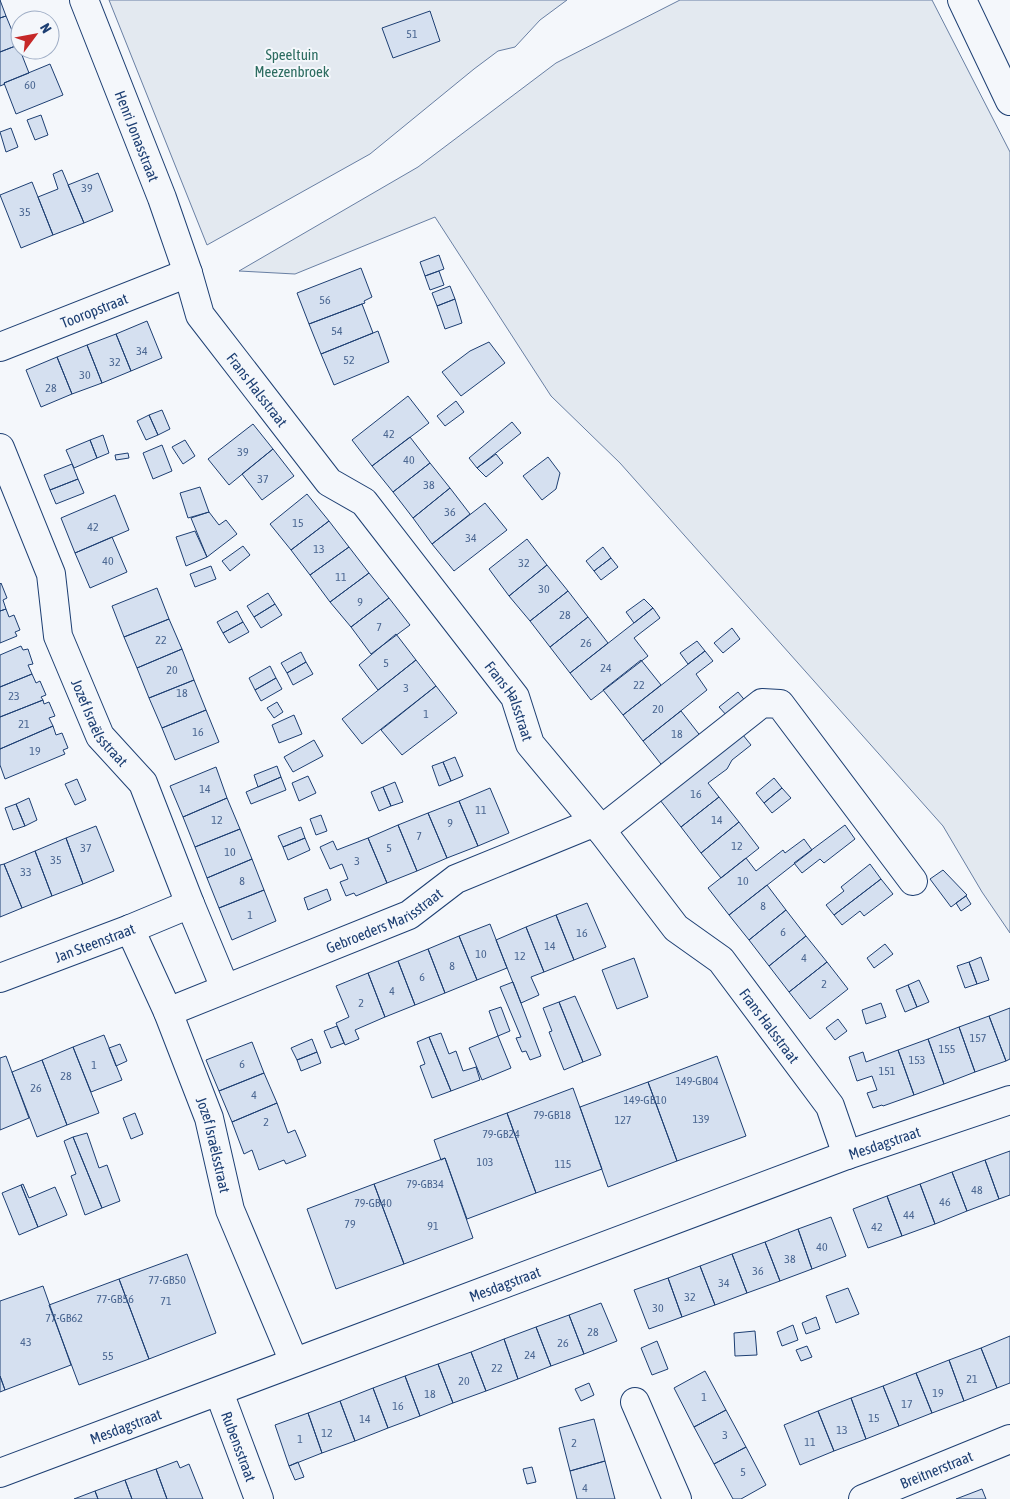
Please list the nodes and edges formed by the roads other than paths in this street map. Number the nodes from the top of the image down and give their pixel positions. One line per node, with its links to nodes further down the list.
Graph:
1 (84, 0): 4 (street, Henri Jonasstraat)
2 (962, 0): 3 (street)
3 (1010, 101)
4 (188, 273): 5 (street, Tooropstraat); 7 (street, Frans Halsstraat)
5 (0, 347)
6 (0, 448): 9 (street, Jozef Israëlsstraat)
7 (598, 826): 8 (street, Gebroeders Marisstraat); 12 (street, Gebroeders Marisstraat); 15 (street, Frans Halsstraat)
8 (912, 881)
9 (190, 904): 10 (street, Jan Steenstraat); 12 (street, Jozef Israëlsstraat)
10 (130, 929): 11 (street, Jan Steenstraat); 13 (street, Jozef Israëlsstraat)
11 (0, 978)
12 (225, 988): 13 (street, Gebroeders Marisstraat)
13 (168, 1012): 16 (street, Jozef Israëlsstraat)
14 (1010, 1100): 15 (street, Mesdagstraat)
15 (847, 1154): 16 (street, Mesdagstraat)
16 (294, 1362): 17 (street, Mesdagstraat)
17 (219, 1392): 20 (street, Mesdagstraat); 21 (street, Rubensstraat)
18 (635, 1402): 22 (street)
19 (1010, 1439): 23 (street, Breitnerstraat)
20 (0, 1473)
21 (259, 1499)
22 (677, 1499)
23 (863, 1499)

